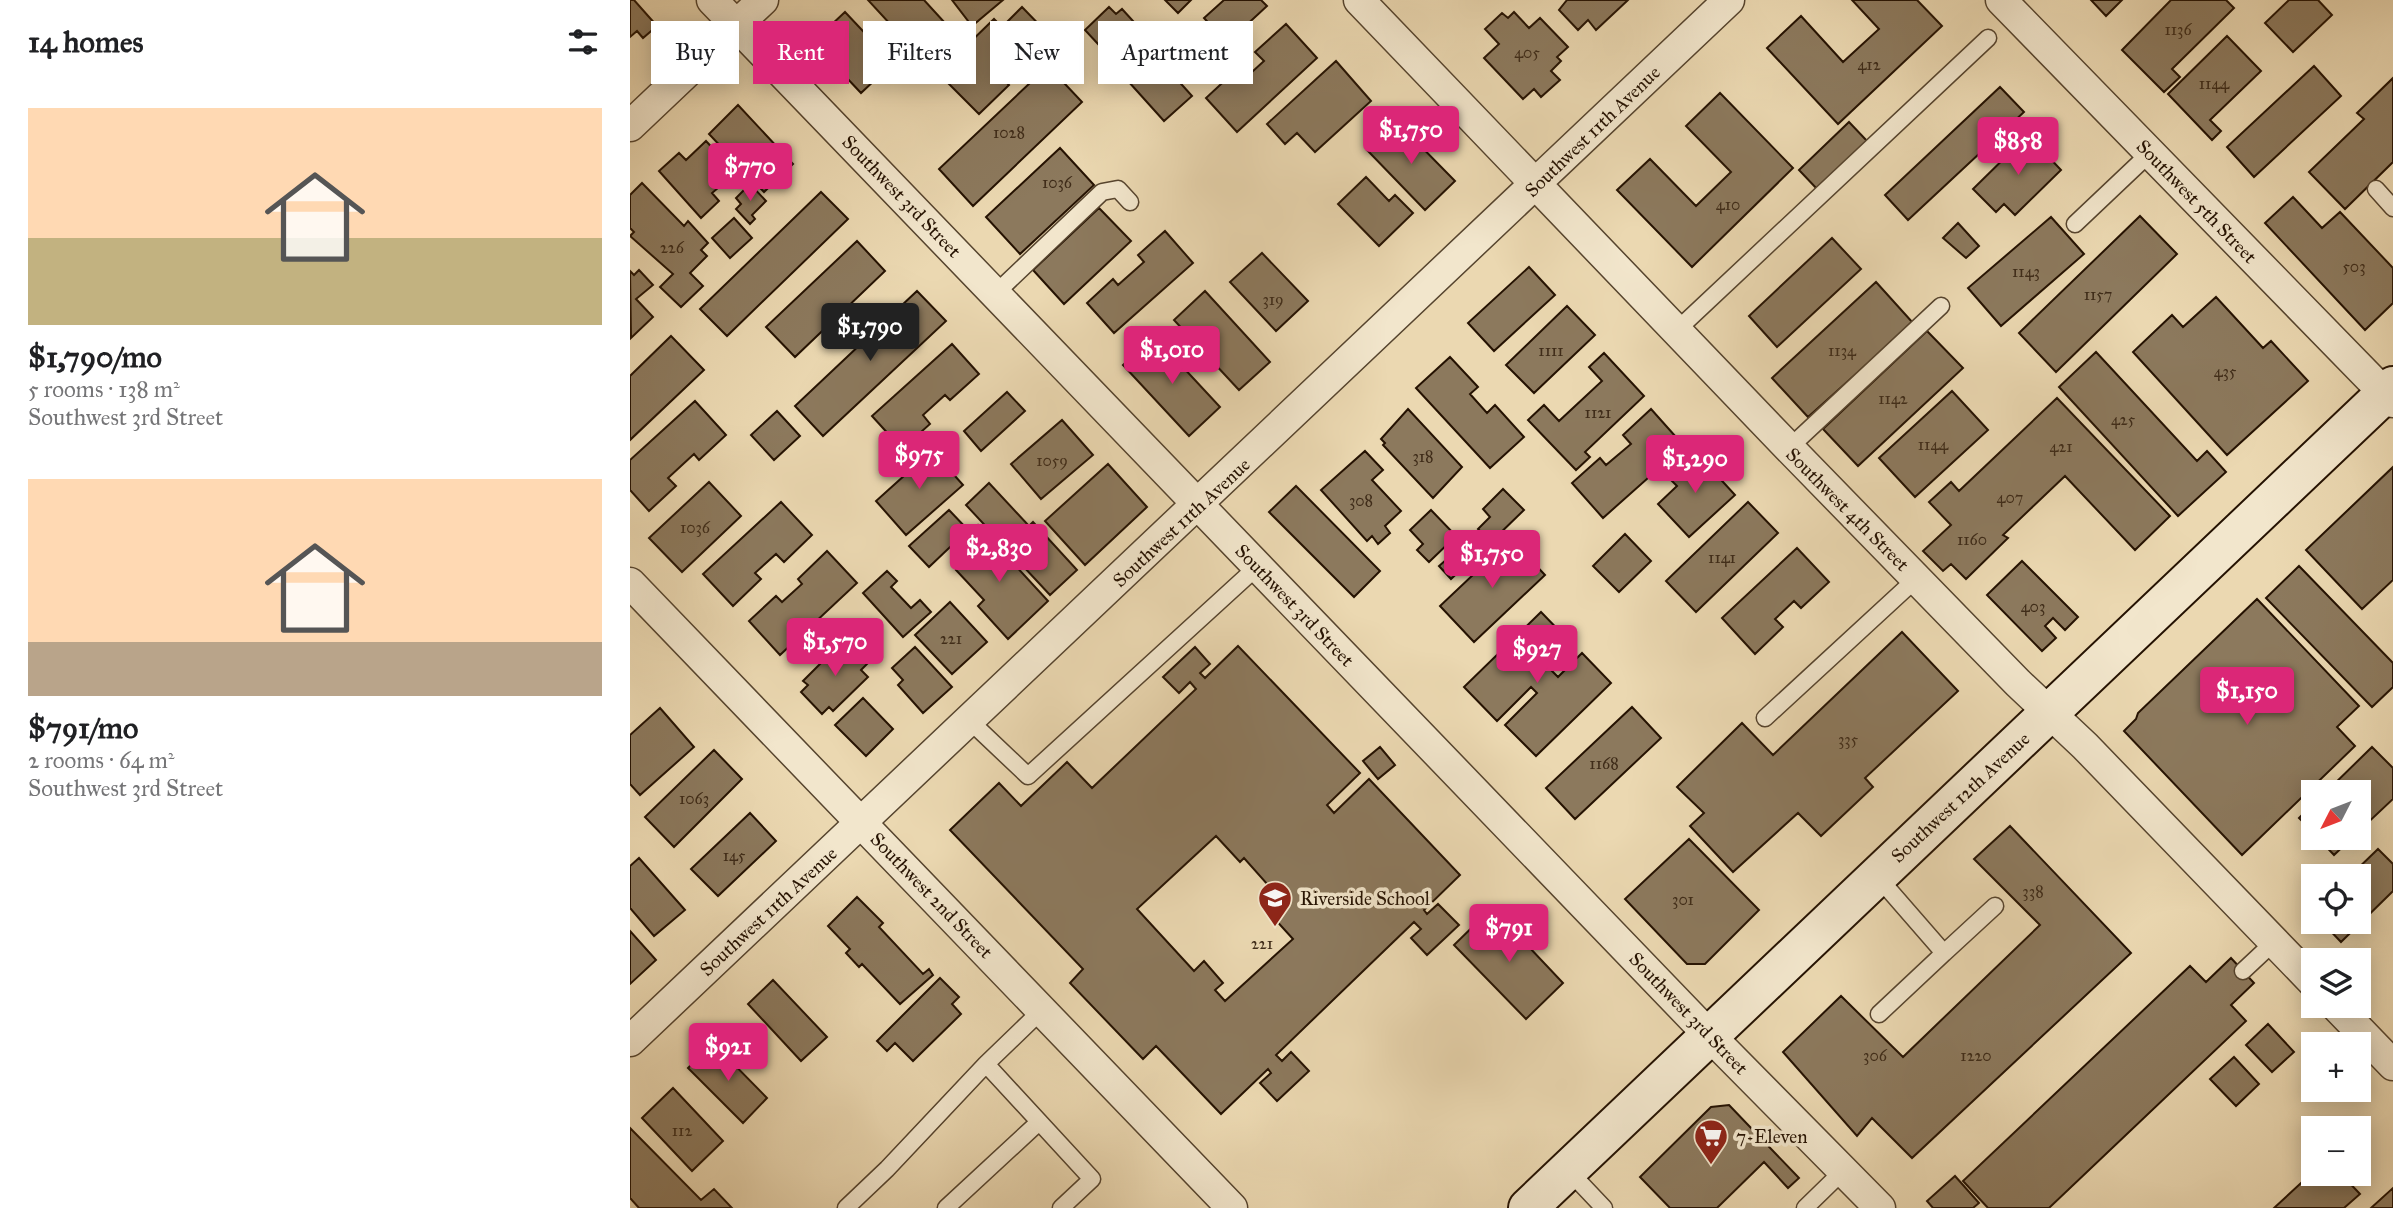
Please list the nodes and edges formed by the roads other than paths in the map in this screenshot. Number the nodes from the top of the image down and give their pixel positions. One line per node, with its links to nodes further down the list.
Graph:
1 (712, 0): 6 (street, Southwest 3rd Street)
2 (763, 0): 7 (street)
3 (1359, 0): 13 (street, Southwest 4th Street)
4 (1729, 0): 13 (street, Southwest 11th Avenue)
5 (2001, 0): 12 (street, Southwest 5th Street)
6 (733, 21)
7 (739, 23)
8 (739, 27): 18 (street, Southwest 3rd Street)
9 (1988, 38): 20 (lane)
10 (674, 84): 11 (street)
11 (630, 126)
12 (2150, 153): 17 (lane); 21 (street, Southwest 5th Street)
13 (1535, 184): 20 (street, Southwest 4th Street); 23 (street, Southwest 11th Avenue)
14 (2376, 189): 16 (lane)
15 (1130, 202): 18 (lane)
16 (2393, 208)
17 (2075, 224)
18 (996, 293): 23 (street, Southwest 3rd Street)
19 (1941, 306): 22 (lane)
20 (1675, 331): 22 (street, Southwest 4th Street)
21 (2390, 394): 27 (main road, Southwest 12th Avenue)
22 (1789, 448): 25 (street, Southwest 4th Street)
23 (1199, 505): 24 (street, Southwest 3rd Street); 29 (street, Southwest 11th Avenue)
24 (1258, 566): 29 (lane); 40 (street, Southwest 3rd Street)
25 (1917, 578): 27 (street, Southwest 4th Street); 28 (lane)
26 (633, 591): 30 (street, Southwest 2nd Street)
27 (2050, 712): 31 (main road, Southwest 12th Avenue); 33 (street, Southwest 4th Street)
28 (1765, 718)
29 (970, 721): 30 (street, Southwest 11th Avenue)
30 (862, 823): 37 (street, Southwest 2nd Street); 41 (street, Southwest 11th Avenue)
31 (1877, 876): 34 (lane); 40 (main road, Southwest 12th Avenue)
32 (1995, 906): 34 (lane)
33 (2274, 942): 35 (street, Southwest 4th Street); 36 (lane)
34 (1944, 953): 38 (lane)
35 (2301, 970)
36 (2243, 971)
37 (1043, 1009): 42 (lane); 50 (street, Southwest 2nd Street)
38 (1880, 1014)
39 (2348, 1018): 43 (street)
40 (1709, 1035): 45 (main road, Southwest 12th Avenue); 46 (street, Southwest 3rd Street)
41 (630, 1041)
42 (986, 1064): 44 (lane); 47 (lane)
43 (2393, 1065)
44 (1039, 1122): 48 (lane); 49 (lane)
45 (1568, 1170): 51 (main road, Southwest 12th Avenue); 52 (lane)
46 (1844, 1170): 53 (lane); 54 (street, Southwest 3rd Street)
47 (846, 1208)
48 (946, 1208)
49 (1061, 1208)
50 (1232, 1208)
51 (1528, 1208)
52 (1604, 1208)
53 (1805, 1208)
54 (1880, 1208)

